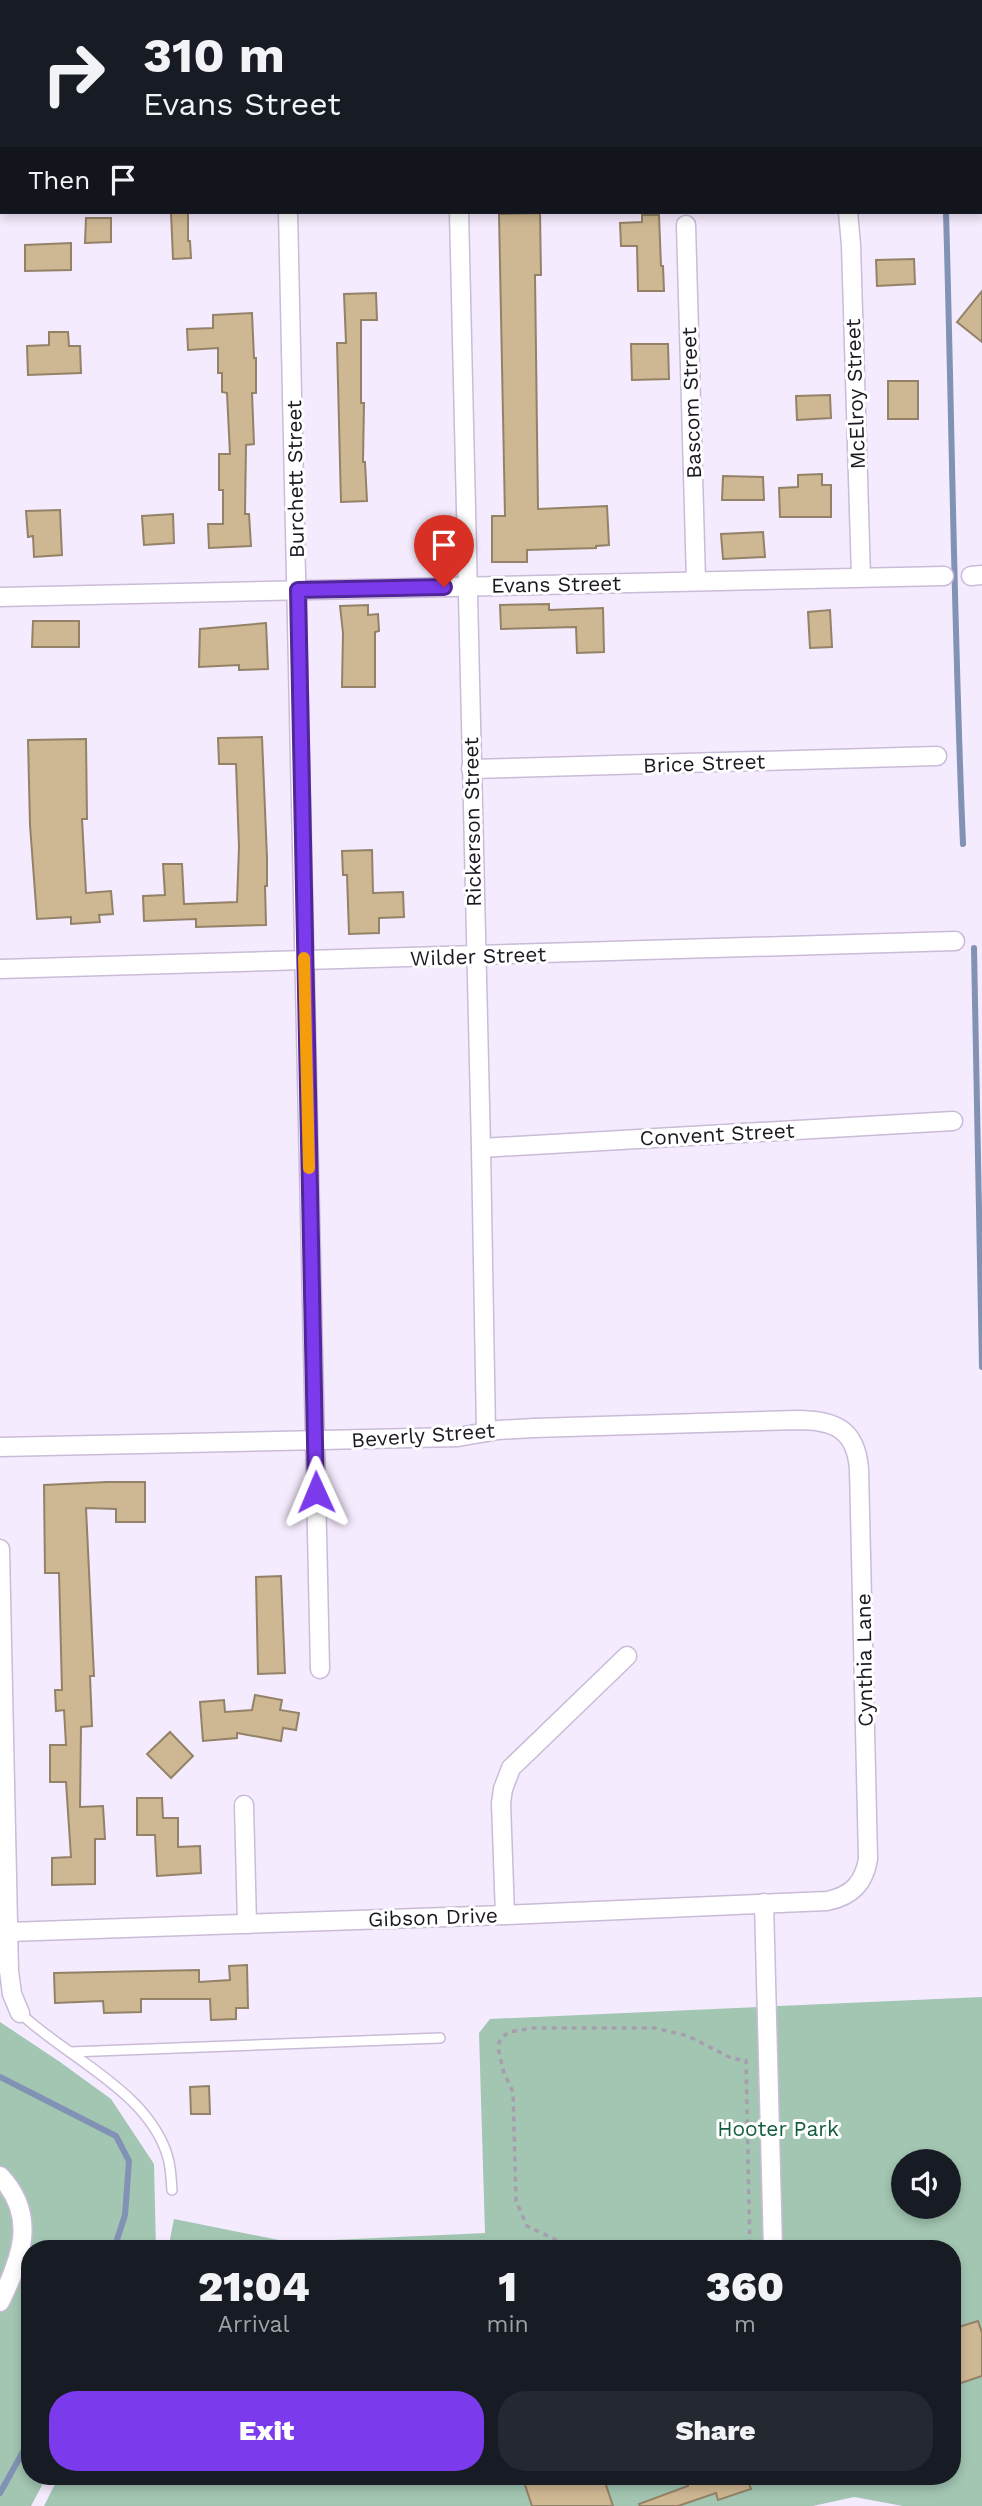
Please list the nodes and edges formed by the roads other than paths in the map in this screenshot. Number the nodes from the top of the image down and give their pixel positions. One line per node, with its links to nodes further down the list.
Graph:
1 (288, 214): 9 (street, Burchett Street)
2 (459, 214): 8 (street, Rickerson Street)
3 (848, 214): 6 (street, McElroy Street)
4 (686, 225): 7 (street, Bascom Street)
5 (944, 576): 6 (street, Evans Street)
6 (861, 577): 7 (street, Evans Street)
7 (696, 581): 8 (street, Evans Street)
8 (468, 586): 9 (street, Evans Street); 12 (street, Rickerson Street)
9 (298, 590): 10 (street, Evans Street); 15 (street, Burchett Street)
10 (0, 597)
11 (937, 756): 12 (street, Brice Street)
12 (471, 769): 14 (street, Rickerson Street)
13 (955, 941): 14 (street, Wilder Street)
14 (475, 957): 15 (street, Wilder Street); 18 (street, Rickerson Street)
15 (304, 961): 16 (street, Wilder Street); 21 (street, Burchett Street)
16 (0, 969)
17 (953, 1121): 18 (street, Convent Street)
18 (481, 1148): 20 (street, Rickerson Street)
19 (845, 1431): 20 (street, Beverly Street); 27 (street, Cynthia Lane)
20 (486, 1432): 21 (street, Beverly Street)
21 (314, 1441): 22 (street, Beverly Street); 25 (street, Burchett Street)
22 (0, 1447)
23 (0, 1549): 28 (street)
24 (627, 1656): 30 (street)
25 (320, 1669)
26 (244, 1805): 31 (street)
27 (855, 1889): 29 (street, Gibson Drive)
28 (3, 1899): 32 (street)
29 (764, 1903): 30 (street, Gibson Drive); 38 (street)
30 (505, 1915): 31 (street, Gibson Drive)
31 (247, 1924): 32 (street, Gibson Drive)
32 (8, 1933): 33 (street)
33 (20, 2013): 35 (lane)
34 (440, 2038): 35 (lane)
35 (70, 2052): 37 (lane)
36 (0, 2176): 39 (street)
37 (172, 2190)
38 (773, 2240)
39 (0, 2302)

